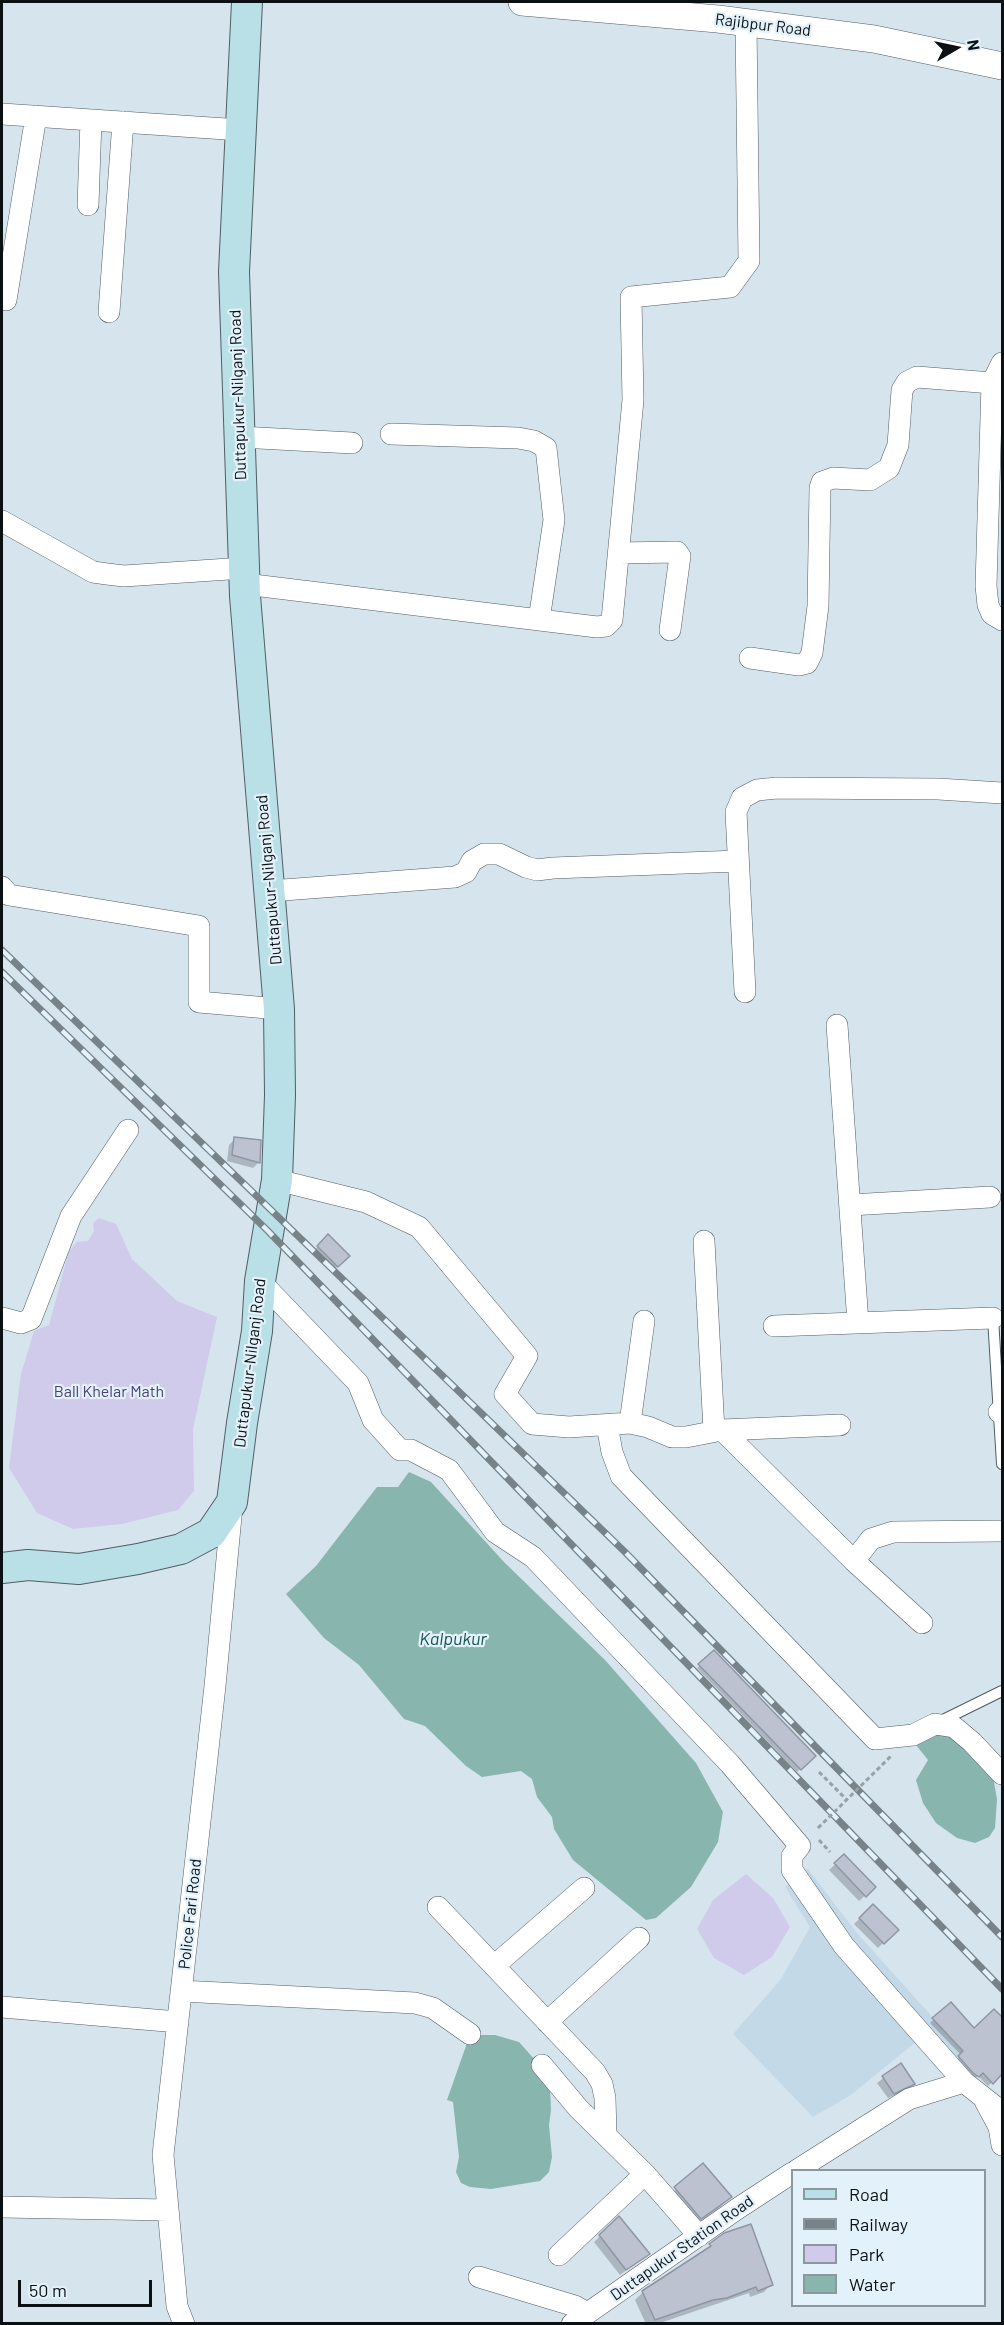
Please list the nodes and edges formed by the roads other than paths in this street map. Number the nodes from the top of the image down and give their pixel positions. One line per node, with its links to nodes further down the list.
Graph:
1 (247, 2): 10 (main road, Duttapukur-Nilganj Road)
2 (522, 2): 3 (street, Rajibpur Road)
3 (559, 3): 4 (street, Rajibpur Road)
4 (746, 23): 5 (street, Rajibpur Road); 21 (street)
5 (1002, 66)
6 (2, 114): 7 (street)
7 (36, 116): 8 (street); 12 (street)
8 (91, 120): 9 (street); 11 (street)
9 (123, 122): 10 (street); 14 (street)
10 (241, 130): 18 (main road, Duttapukur-Nilganj Road)
11 (88, 205)
12 (8, 250): 13 (street)
13 (6, 300)
14 (109, 312)
15 (1002, 363): 16 (street)
16 (992, 383): 24 (street); 26 (street)
17 (391, 434): 23 (street)
18 (240, 437): 19 (street); 22 (main road, Duttapukur-Nilganj Road)
19 (352, 443)
20 (2, 520): 22 (street)
21 (619, 553): 23 (street); 25 (street)
22 (245, 576): 23 (street); 30 (main road, Duttapukur-Nilganj Road)
23 (539, 620)
24 (1002, 620)
25 (670, 630)
26 (750, 658)
27 (1002, 793): 28 (street)
28 (738, 861): 30 (street); 31 (street)
29 (2, 887): 32 (street)
30 (270, 891): 32 (main road, Duttapukur-Nilganj Road)
31 (745, 992)
32 (279, 1009): 35 (main road, Duttapukur-Nilganj Road)
33 (837, 1025): 37 (street)
34 (128, 1130): 40 (street)
35 (277, 1180): 39 (main road, Duttapukur-Nilganj Road); 47 (street)
36 (990, 1197): 37 (street)
37 (850, 1205): 43 (street)
38 (704, 1241): 49 (street)
39 (260, 1281): 51 (main road, Duttapukur-Nilganj Road); 69 (street)
40 (2, 1318)
41 (998, 1318): 43 (street); 45 (lane)
42 (644, 1322): 46 (street)
43 (858, 1323): 44 (street)
44 (774, 1326)
45 (1001, 1412): 50 (lane)
46 (630, 1423): 47 (street); 49 (street)
47 (607, 1425): 57 (street)
48 (840, 1425): 49 (street)
49 (718, 1431): 53 (street)
50 (1002, 1464)
51 (232, 1502): 54 (main road, Duttapukur-Nilganj Road); 63 (street, Police Fari Road)
52 (1002, 1531): 53 (street)
53 (854, 1561): 55 (street)
54 (2, 1568)
55 (922, 1623)
56 (1002, 1691): 57 (lane)
57 (935, 1724): 58 (street)
58 (1002, 1774)
59 (584, 1888): 62 (street)
60 (438, 1907): 62 (street)
61 (639, 1938): 66 (street)
62 (494, 1966): 66 (street)
63 (182, 1991): 65 (street, Police Fari Road); 67 (street)
64 (2, 2007): 65 (street)
65 (178, 2022): 78 (street, Police Fari Road)
66 (547, 2022): 72 (street)
67 (470, 2034)
68 (542, 2065): 72 (street)
69 (964, 2082): 70 (street); 74 (street)
70 (982, 2096): 71 (street); 73 (street)
71 (1002, 2112)
72 (606, 2135): 75 (street)
73 (1002, 2145)
74 (799, 2169)
75 (645, 2174): 79 (street); 80 (street)
76 (791, 2174): 79 (street, Duttapukur Station Road)
77 (2, 2207): 78 (street)
78 (168, 2210): 83 (street, Police Fari Road)
79 (699, 2236): 82 (street, Duttapukur Station Road)
80 (559, 2255)
81 (479, 2277): 82 (street)
82 (580, 2318)
83 (184, 2324)

